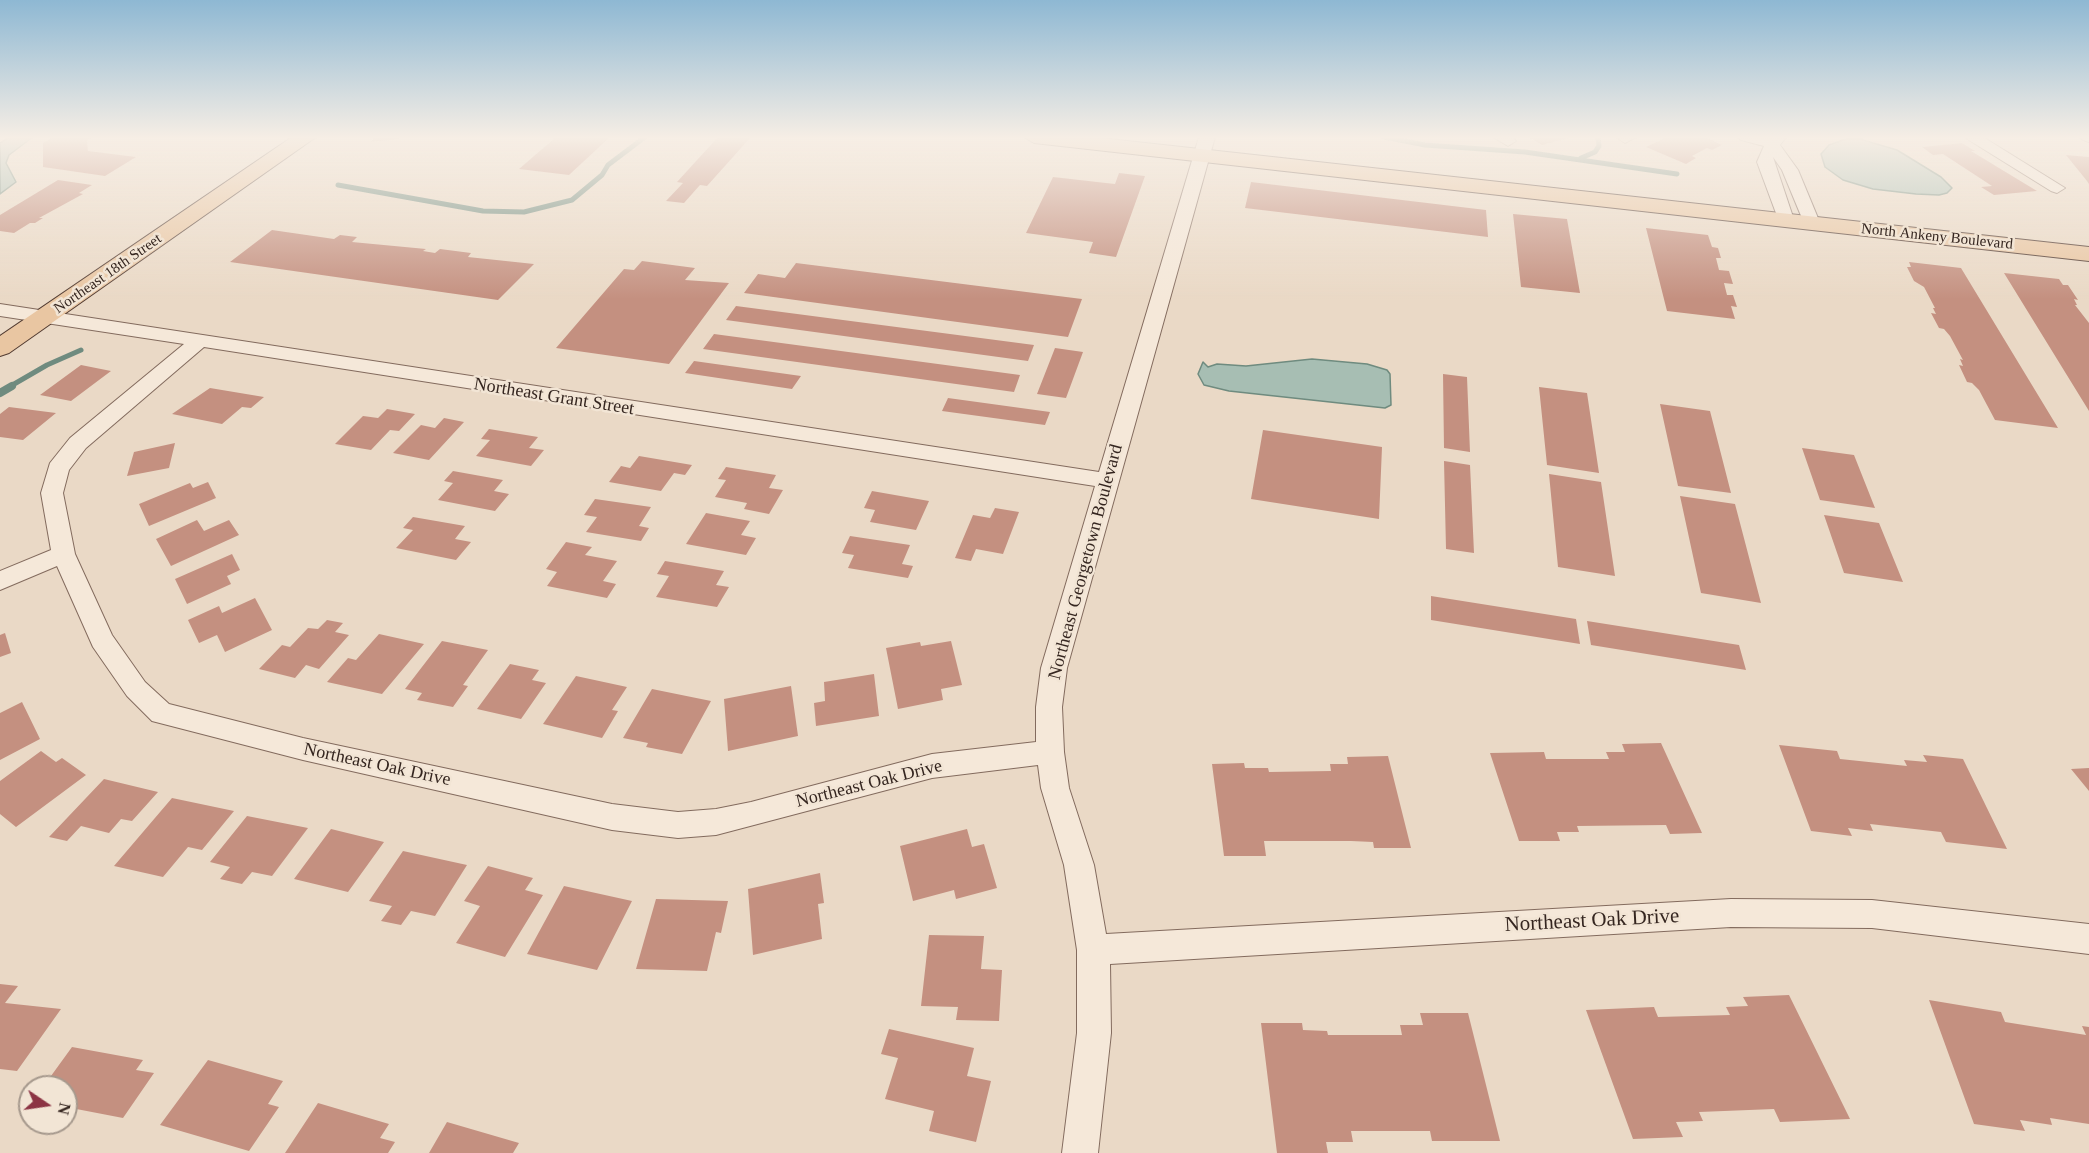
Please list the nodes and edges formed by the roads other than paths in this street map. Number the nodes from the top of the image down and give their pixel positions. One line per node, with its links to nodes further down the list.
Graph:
1 (228, 191): 11 (main road, Northeast 18th Street)
2 (1186, 191): 14 (street, Northeast Georgetown Boulevard)
3 (1612, 191): 6 (main road, North Ankeny Boulevard)
4 (1776, 191): 6 (street)
5 (1798, 191): 7 (street)
6 (1783, 211): 7 (main road, North Ankeny Boulevard)
7 (1808, 214): 8 (main road, North Ankeny Boulevard); 9 (main road, North Ankeny Boulevard)
8 (2089, 235)
9 (2089, 254)
10 (0, 310): 11 (street, Northeast Grant Street)
11 (46, 317): 12 (street, Northeast Grant Street); 13 (main road, Northeast 18th Street)
12 (199, 342): 14 (street, Northeast Grant Street); 15 (street, Northeast Oak Drive)
13 (0, 348)
14 (1108, 481): 17 (street, Northeast Georgetown Boulevard)
15 (63, 554): 16 (street); 17 (street, Northeast Oak Drive)
16 (0, 581)
17 (1050, 752): 19 (street, Northeast Georgetown Boulevard)
18 (2089, 939): 19 (street, Northeast Oak Drive)
19 (1093, 950): 20 (street, Northeast Georgetown Boulevard)
20 (1080, 1153)

